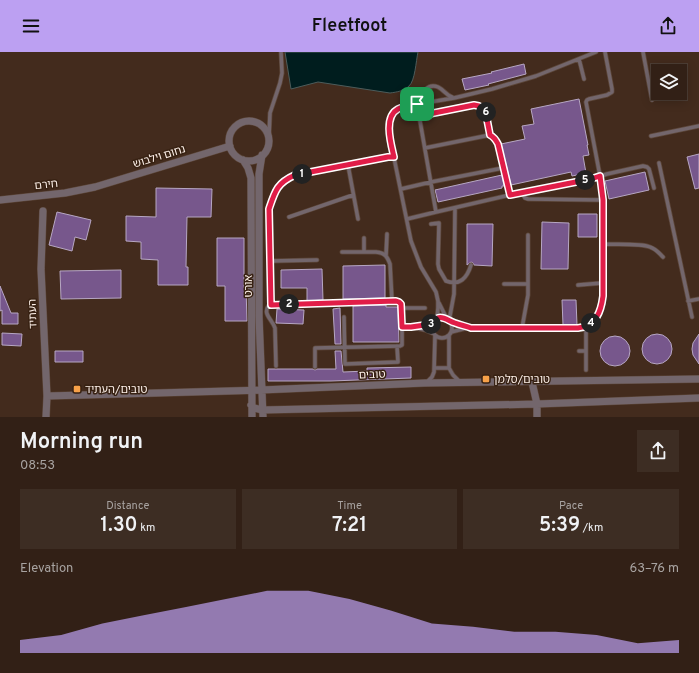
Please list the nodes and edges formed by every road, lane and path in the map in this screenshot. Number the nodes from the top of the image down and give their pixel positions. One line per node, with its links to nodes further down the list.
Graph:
1 (281, 52): 14 (lane)
2 (596, 52): 5 (lane)
3 (605, 52): 23 (lane)
4 (643, 52): 7 (lane)
5 (579, 59): 6 (lane); 8 (lane)
6 (584, 79)
7 (651, 95)
8 (454, 98): 9 (lane); 9 (lane)
9 (417, 104): 10 (lane); 18 (lane)
10 (419, 116): 12 (lane); 16 (lane)
11 (699, 126): 13 (lane)
12 (490, 135): 16 (lane); 22 (lane)
13 (651, 136)
14 (269, 137): 15 (street); 17 (street)
15 (230, 146): 19 (street); 25 (street, נחום וילבוש)
16 (425, 148): 24 (lane)
17 (262, 155): 19 (street); 89 (street, אורט)
18 (394, 157): 21 (lane); 27 (lane)
19 (243, 160): 88 (street, אורט)
20 (659, 163): 59 (lane)
21 (348, 165): 29 (lane); 49 (lane)
22 (503, 168): 24 (lane); 30 (lane)
23 (600, 176): 26 (lane); 28 (lane); 32 (lane)
24 (431, 182): 27 (lane); 35 (lane)
25 (95, 187): 31 (street, חירם)
26 (654, 188)
27 (401, 189): 38 (lane)
28 (522, 193): 30 (lane); 32 (lane)
29 (353, 195): 36 (lane); 37 (lane)
30 (510, 195): 33 (lane)
31 (0, 200)
32 (603, 200): 43 (lane)
33 (455, 208): 35 (lane); 51 (lane)
34 (43, 211): 90 (street, העתיד)
35 (436, 212): 38 (lane)
36 (289, 217)
37 (358, 219)
38 (407, 219): 58 (lane)
39 (431, 224): 51 (lane)
40 (387, 234): 46 (lane)
41 (528, 235): 54 (lane)
42 (364, 238): 45 (lane)
43 (603, 244): 47 (lane); 52 (lane)
44 (342, 252): 45 (lane)
45 (364, 252): 46 (lane)
46 (386, 256): 57 (lane)
47 (663, 257)
48 (317, 260): 49 (lane)
49 (270, 261): 60 (lane)
50 (471, 265): 51 (lane)
51 (455, 283): 66 (lane)
52 (602, 283): 55 (lane); 68 (lane)
53 (504, 284): 54 (lane)
54 (528, 284): 72 (lane)
55 (578, 285)
56 (699, 299): 59 (lane)
57 (392, 301): 60 (lane); 61 (lane)
58 (438, 301): 65 (lane); 66 (lane)
59 (688, 301): 64 (lane)
60 (271, 305): 79 (lane)
61 (402, 308): 62 (lane); 69 (lane)
62 (424, 308)
63 (344, 317): 76 (lane)
64 (692, 317)
65 (437, 319): 66 (lane); 67 (lane)
66 (448, 320): 71 (lane); 73 (lane)
67 (432, 324): 70 (lane); 74 (lane)
68 (586, 326): 72 (lane); 78 (lane)
69 (402, 327): 70 (lane); 75 (lane)
70 (411, 327): 74 (lane)
71 (471, 328): 72 (lane); 73 (lane)
72 (522, 328)
73 (450, 334): 74 (lane); 82 (lane)
74 (434, 335): 81 (lane)
75 (397, 346): 76 (lane); 76 (lane)
76 (344, 347): 80 (lane)
77 (579, 351): 78 (lane)
78 (586, 351): 83 (lane)
79 (276, 366)
80 (315, 367)
81 (435, 368): 82 (lane); 86 (lane)
82 (449, 368): 87 (lane)
83 (586, 370)
84 (699, 379): 85 (street, טובים)
85 (532, 382): 87 (street, טובים); 92 (street)
86 (425, 383): 87 (street, טובים); 89 (street, טובים)
87 (461, 383)
88 (251, 390): 89 (street, טובים); 90 (street, טובים); 93 (street, אורט)
89 (261, 390): 94 (street, אורט)
90 (46, 396): 95 (street, העתיד)
91 (699, 398): 92 (street)
92 (537, 404): 94 (street); 97 (street)
93 (251, 405): 94 (street); 96 (street, אורט)
94 (263, 413)
95 (46, 417)
96 (252, 417)
97 (537, 417)

